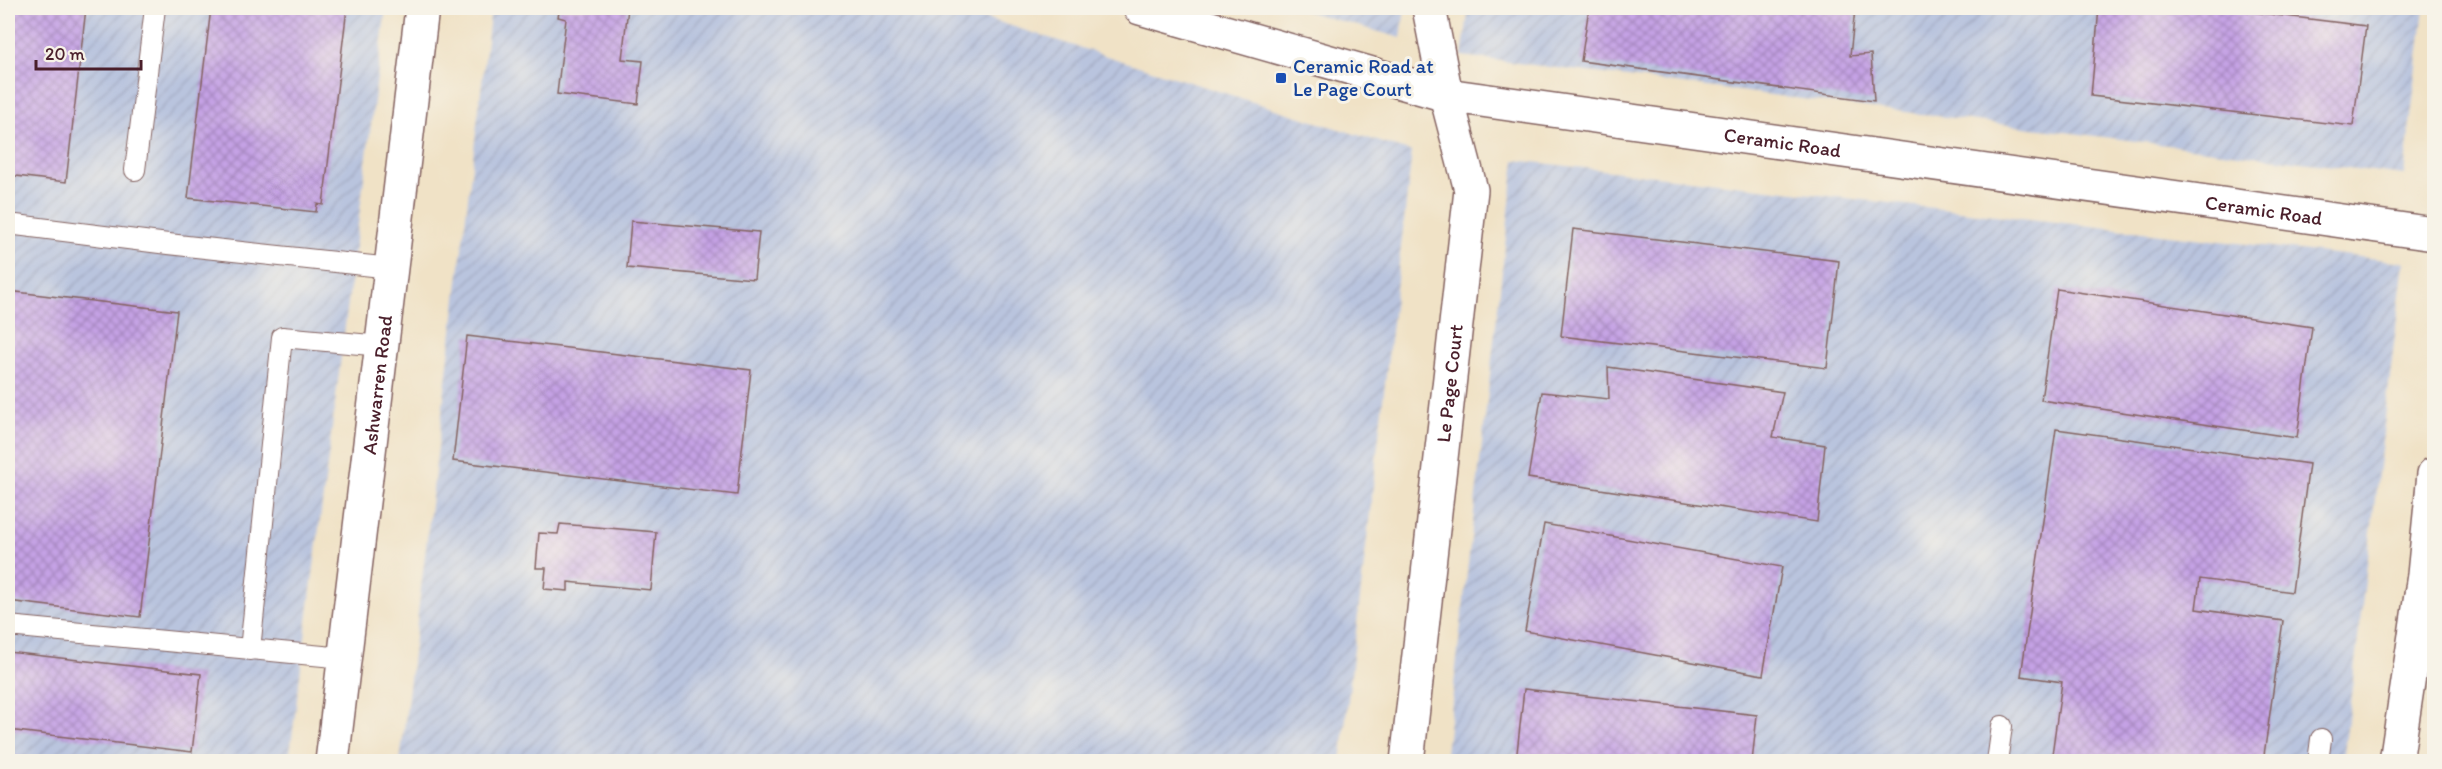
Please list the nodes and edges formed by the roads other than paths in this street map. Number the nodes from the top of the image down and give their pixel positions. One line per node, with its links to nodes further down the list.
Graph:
1 (155, 8): 6 (lane)
2 (422, 8): 9 (street, Ashwarren Road)
3 (1140, 8): 5 (street, Ceramic Road)
4 (1429, 8): 5 (street, Le Page Court)
5 (1446, 95): 8 (street, Ceramic Road); 19 (street, Le Page Court)
6 (135, 170)
7 (8, 224): 9 (lane)
8 (2434, 234)
9 (391, 268): 10 (street, Ashwarren Road)
10 (382, 346): 14 (lane); 15 (street, Ashwarren Road)
11 (2434, 474): 12 (street)
12 (2429, 577): 22 (street)
13 (8, 626): 14 (lane)
14 (250, 650): 15 (lane)
15 (344, 658): 18 (street, Ashwarren Road)
16 (2002, 726): 20 (lane)
17 (2321, 739): 21 (lane)
18 (332, 762)
19 (1407, 762)
20 (1997, 762)
21 (2318, 762)
22 (2396, 762)

